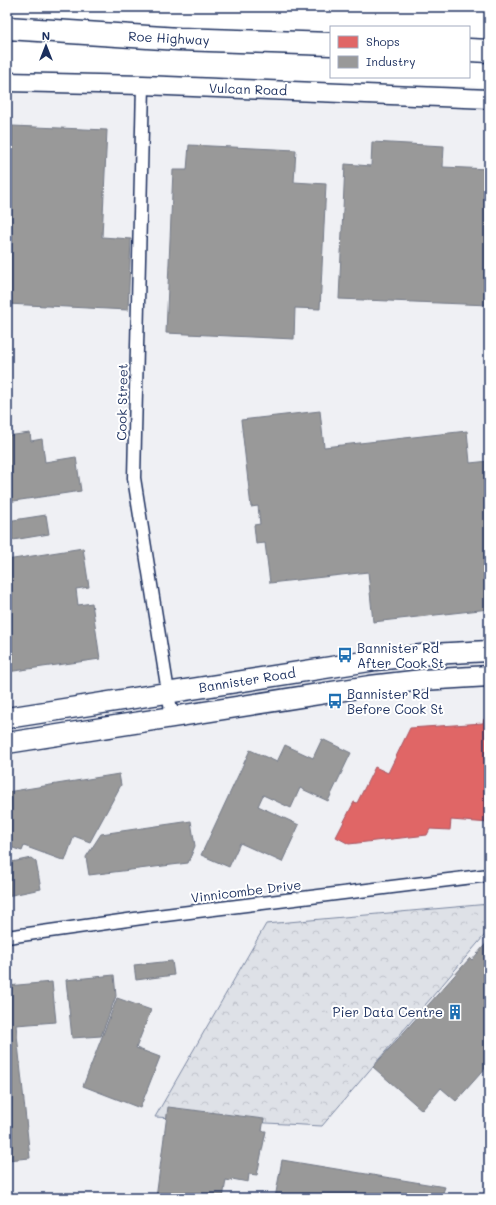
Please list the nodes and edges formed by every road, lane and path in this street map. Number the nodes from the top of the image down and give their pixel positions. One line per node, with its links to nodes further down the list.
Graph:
1 (7, 28): 2 (highway, Roe Highway)
2 (330, 44)
3 (470, 50): 4 (highway)
4 (489, 51)
5 (7, 82): 6 (street, Vulcan Road)
6 (144, 84): 7 (street, Vulcan Road); 10 (street, Cook Street)
7 (489, 99)
8 (489, 651): 10 (main road, Bannister Road)
9 (489, 676): 11 (main road, Bannister Road)
10 (169, 692): 11 (street, Cook Street); 12 (main road, Bannister Road)
11 (172, 717): 13 (main road, Bannister Road)
12 (7, 718)
13 (7, 743)
14 (489, 875): 15 (street, Vinnicombe Drive)
15 (7, 937)

